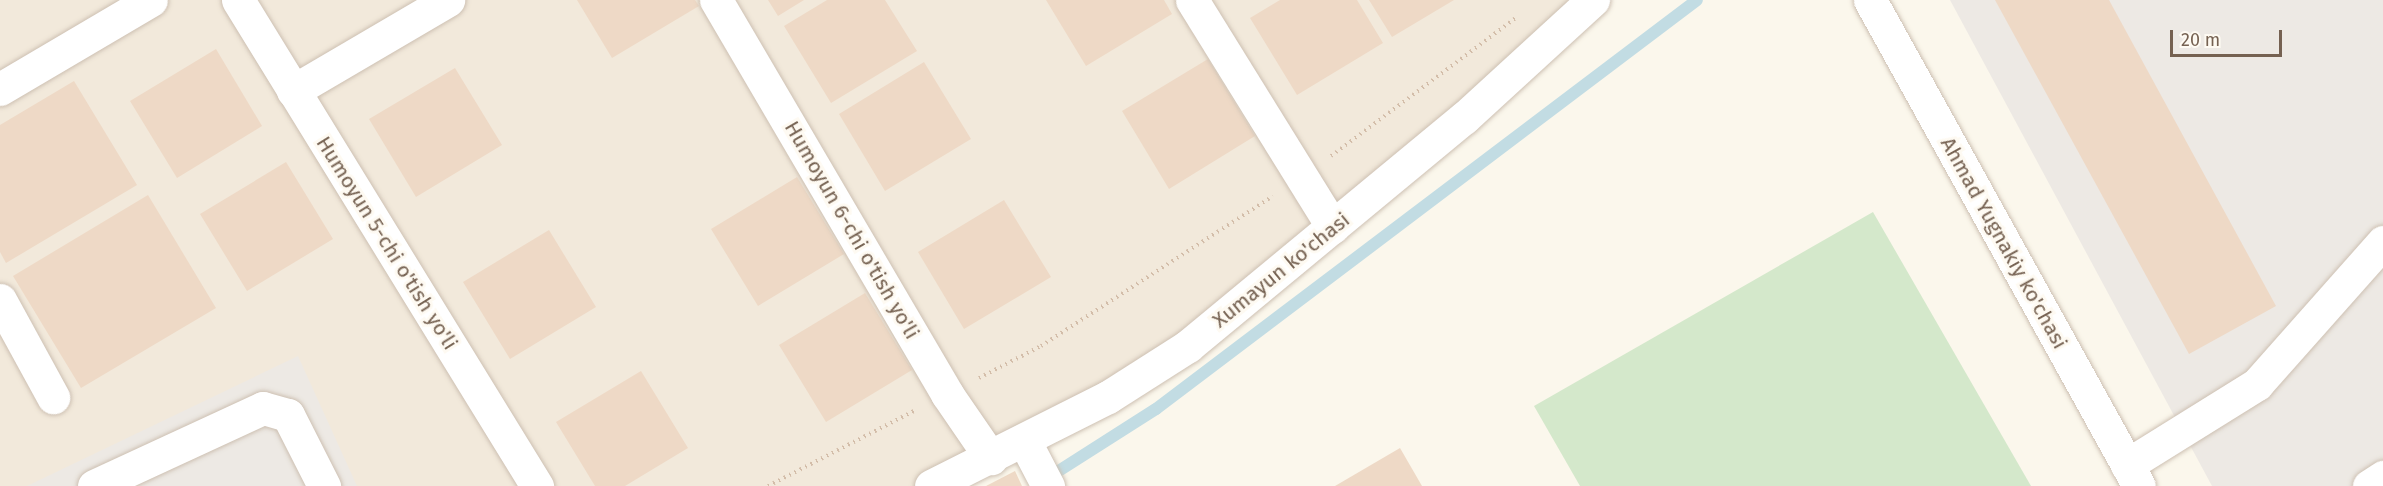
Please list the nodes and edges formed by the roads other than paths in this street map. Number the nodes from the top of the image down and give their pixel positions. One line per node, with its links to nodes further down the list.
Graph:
1 (151, 0): 8 (street)
2 (238, 0): 9 (street, Humoyun 5-chi o'tish yo'li)
3 (448, 0): 9 (street)
4 (716, 0): 15 (street, Humoyun 6-chi o'tish yo'li)
5 (1192, 0): 10 (street)
6 (1593, 0): 10 (street, Xumayun ko'chasi)
7 (1869, 0): 16 (street, Ahmad Yugnakiy ko'chasi)
8 (0, 89)
9 (293, 91): 20 (street, Humoyun 5-chi o'tish yo'li)
10 (1333, 227): 14 (street, Xumayun ko'chasi)
11 (2383, 242): 16 (street)
12 (0, 300): 13 (street)
13 (53, 397)
14 (1024, 442): 15 (street, Xumayun ko'chasi); 22 (street)
15 (991, 458): 21 (street, Xumayun ko'chasi)
16 (2133, 475)
17 (2383, 477): 23 (street)
18 (94, 486): 19 (street)
19 (324, 486)
20 (537, 486)
21 (931, 486)
22 (1048, 486)
23 (2369, 486)

